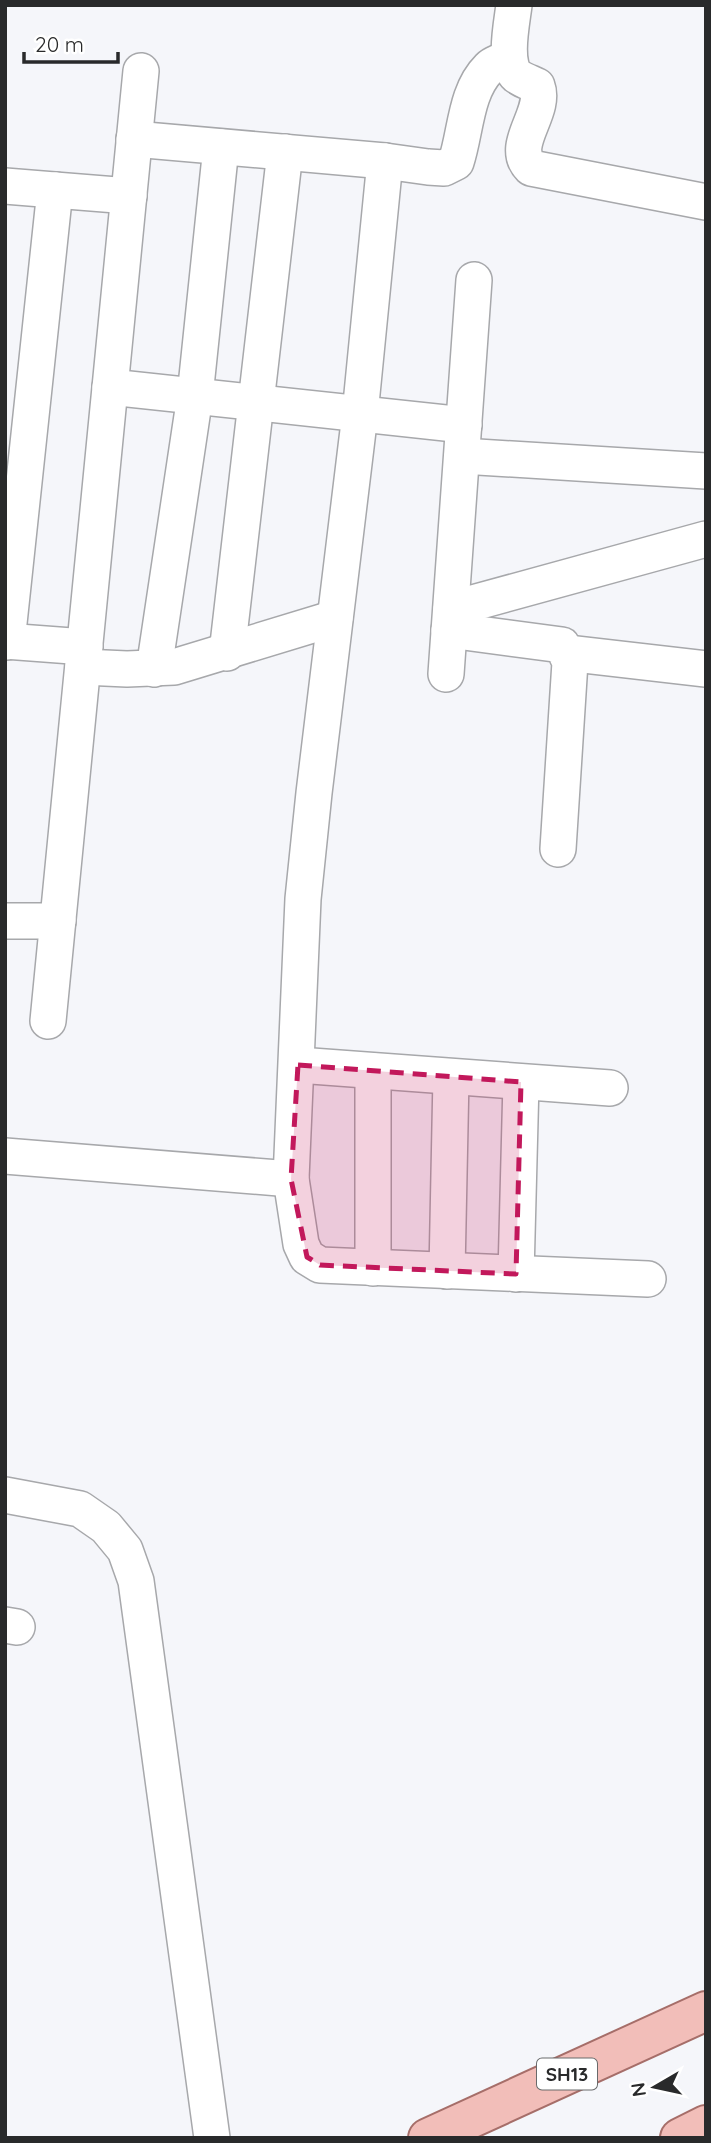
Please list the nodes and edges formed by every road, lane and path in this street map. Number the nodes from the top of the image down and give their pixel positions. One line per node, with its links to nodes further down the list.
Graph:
1 (514, 5): 2 (street)
2 (509, 59): 7 (street); 11 (street)
3 (141, 71): 4 (street)
4 (134, 139): 5 (street); 10 (street)
5 (221, 147): 6 (street); 14 (street)
6 (285, 152): 7 (street); 15 (street)
7 (386, 161): 16 (street)
8 (5, 186): 9 (street)
9 (55, 190): 10 (street); 22 (street)
10 (128, 196): 13 (street)
11 (706, 202)
12 (474, 280): 17 (street)
13 (110, 387): 14 (street); 25 (street)
14 (195, 396): 15 (street); 26 (street)
15 (256, 403): 16 (street); 23 (street)
16 (360, 414): 17 (street); 20 (street)
17 (463, 441): 18 (street); 21 (street)
18 (706, 471)
19 (706, 539): 21 (street)
20 (335, 618): 23 (street); 33 (street)
21 (450, 619): 24 (street); 28 (street)
22 (6, 641): 25 (street)
23 (227, 653): 26 (street)
24 (567, 653): 27 (street); 29 (street)
25 (84, 657): 26 (street); 31 (street)
26 (154, 669)
27 (706, 669)
28 (446, 674)
29 (558, 849)
30 (5, 921): 31 (street)
31 (58, 921): 32 (street)
32 (48, 1021)
33 (298, 1065): 34 (street); 39 (street)
34 (373, 1071): 35 (street); 40 (street)
35 (451, 1077): 36 (street); 41 (street)
36 (521, 1082): 37 (street); 42 (street)
37 (610, 1088)
38 (5, 1156): 39 (street)
39 (291, 1180): 40 (street)
40 (373, 1268): 41 (street)
41 (447, 1271): 42 (street)
42 (516, 1274): 43 (street)
43 (648, 1279)
44 (5, 1495): 47 (street)
45 (706, 2011): 48 (main road, SH13)
46 (706, 2125): 49 (main road)
47 (212, 2138)
48 (428, 2138)
49 (680, 2138)

